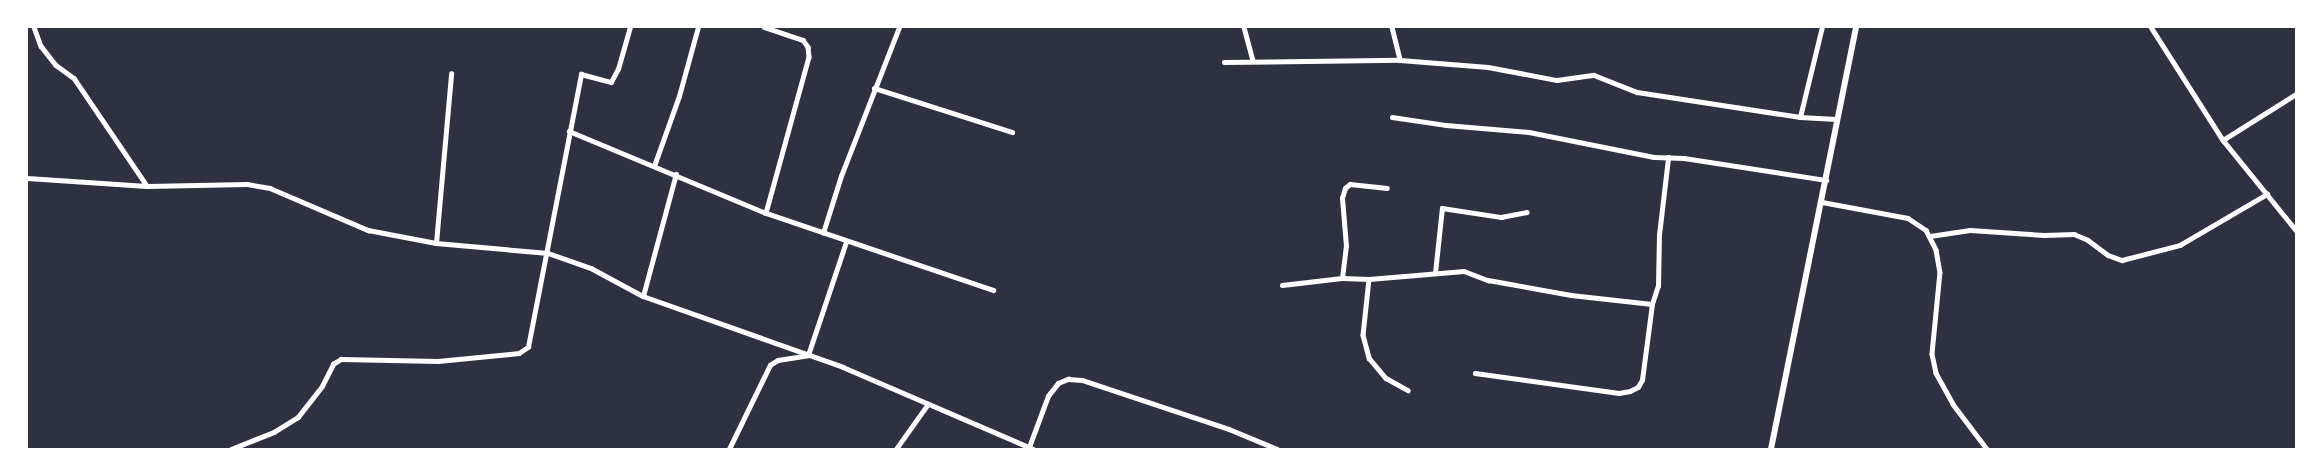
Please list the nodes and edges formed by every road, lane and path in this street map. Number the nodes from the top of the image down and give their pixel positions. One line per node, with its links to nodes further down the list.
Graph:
1 (34, 27): 28 (street)
2 (630, 27): 20 (street)
3 (698, 27): 24 (street)
4 (764, 27): 33 (street)
5 (898, 27): 15 (street)
6 (1244, 27): 11 (street)
7 (1392, 27): 12 (street)
8 (1822, 27): 18 (street)
9 (1856, 27): 19 (main road)
10 (2152, 27): 22 (street)
11 (1253, 60): 12 (street); 13 (street)
12 (1400, 60): 18 (street)
13 (1224, 62)
14 (451, 74): 38 (street)
15 (874, 88): 21 (street); 35 (street)
16 (2296, 94): 22 (street)
17 (1392, 117): 23 (street)
18 (1800, 117): 19 (street)
19 (1836, 119): 27 (main road)
20 (569, 131): 24 (street); 39 (street)
21 (1012, 132)
22 (2223, 141): 30 (street)
23 (1668, 158): 27 (street); 46 (street)
24 (654, 166): 25 (street)
25 (676, 174): 33 (street); 45 (street)
26 (27, 178): 28 (street)
27 (1826, 180): 31 (main road)
28 (147, 186): 38 (street)
29 (1387, 188): 41 (street)
30 (2267, 194): 34 (street); 36 (street)
31 (1822, 202): 36 (street); 56 (main road)
32 (1527, 212): 40 (street)
33 (766, 213): 35 (street)
34 (2296, 230)
35 (823, 233): 37 (street)
36 (1930, 236): 57 (street)
37 (846, 242): 44 (street); 47 (street)
38 (436, 243): 39 (street)
39 (548, 253): 45 (street); 52 (street)
40 (1435, 273): 42 (street); 46 (street)
41 (1342, 278): 42 (street); 43 (street)
42 (1369, 279): 49 (street)
43 (1282, 285)
44 (993, 290)
45 (643, 296): 47 (street)
46 (1652, 304): 48 (street)
47 (808, 354): 50 (street); 53 (street)
48 (1475, 373)
49 (1408, 390)
50 (928, 404): 51 (street); 54 (street)
51 (1031, 448): 55 (street)
52 (231, 449)
53 (729, 449)
54 (896, 449)
55 (1277, 449)
56 (1771, 449)
57 (1987, 449)

